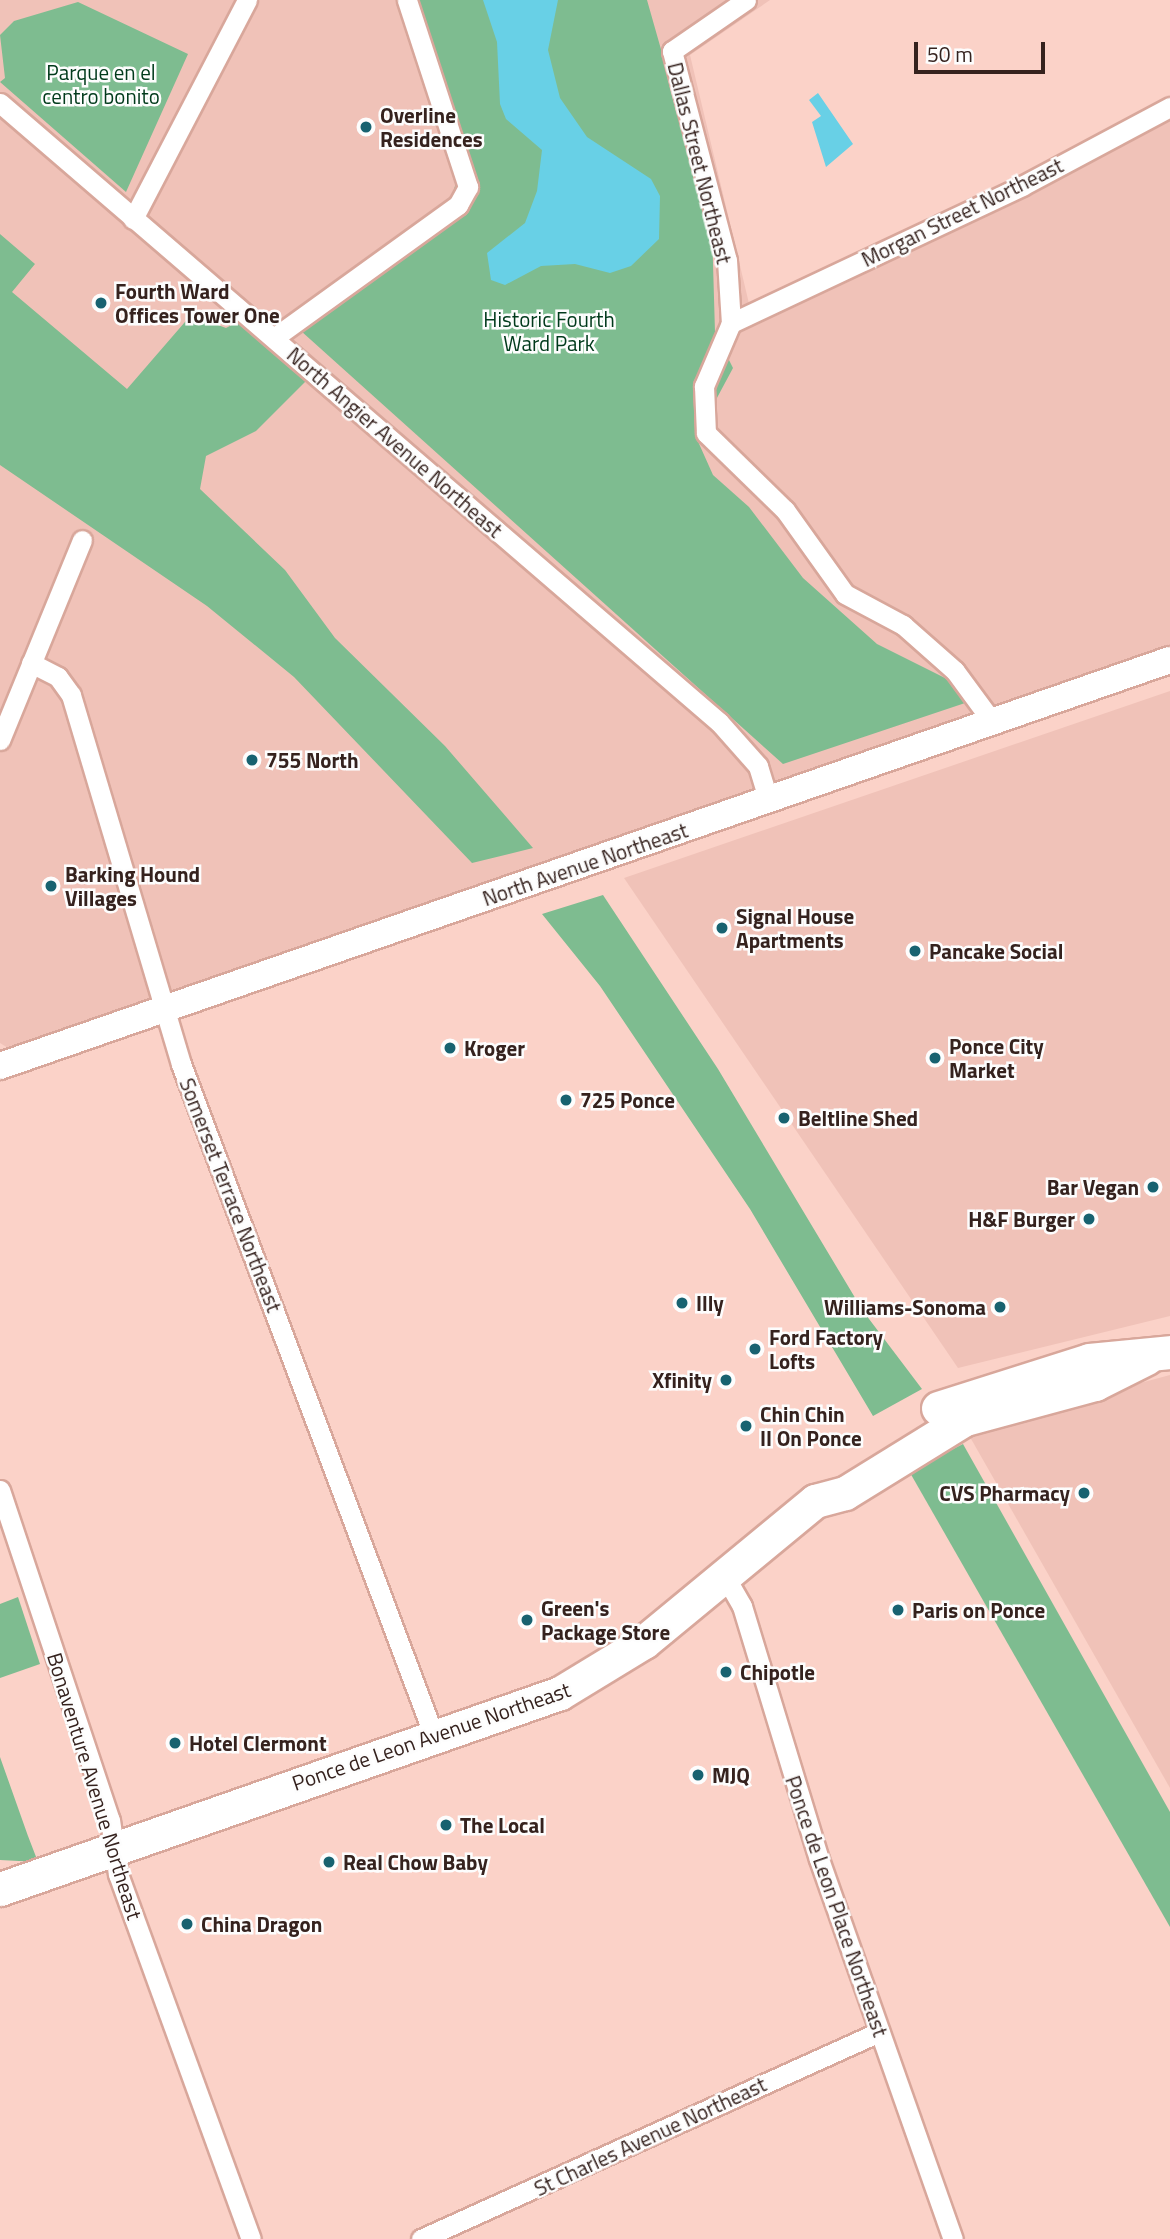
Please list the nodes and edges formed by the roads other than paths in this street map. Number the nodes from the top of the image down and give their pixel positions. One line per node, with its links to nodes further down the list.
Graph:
1 (247, 0): 6 (street)
2 (407, 0): 8 (street)
3 (747, 0): 7 (street, Dallas Street Northeast)
4 (0, 103): 6 (street, North Angier Avenue Northeast)
5 (1170, 107): 7 (street, Morgan Street Northeast)
6 (133, 219): 8 (street, North Angier Avenue Northeast)
7 (730, 323): 12 (street, Dallas Street Northeast)
8 (275, 337): 14 (street, North Angier Avenue Northeast)
9 (82, 540): 11 (street)
10 (1170, 660): 12 (main road, North Avenue Northeast)
11 (31, 663): 13 (street); 15 (street, Somerset Terrace Northeast)
12 (991, 720): 14 (main road, North Avenue Northeast)
13 (0, 740)
14 (768, 799): 15 (main road, North Avenue Northeast)
15 (164, 1009): 16 (main road, North Avenue Northeast); 20 (street, Somerset Terrace Northeast)
16 (0, 1066)
17 (1158, 1355): 19 (highway, Ponce de Leon Avenue Northeast)
18 (0, 1490): 21 (street, Bonaventure Avenue Northeast)
19 (723, 1573): 20 (highway, Ponce de Leon Avenue Northeast); 25 (street, Ponce de Leon Place Northeast)
20 (434, 1736): 21 (highway, Ponce de Leon Avenue Northeast)
21 (112, 1845): 23 (highway, Ponce de Leon Avenue Northeast); 26 (street, Bonaventure Avenue Northeast)
22 (0, 1864): 23 (highway)
23 (41, 1873): 24 (highway, Ponce de Leon Avenue Northeast)
24 (0, 1889)
25 (879, 2032): 27 (street, St Charles Avenue Northeast); 28 (street, Ponce de Leon Place Northeast)
26 (251, 2239)
27 (421, 2239)
28 (953, 2239)

